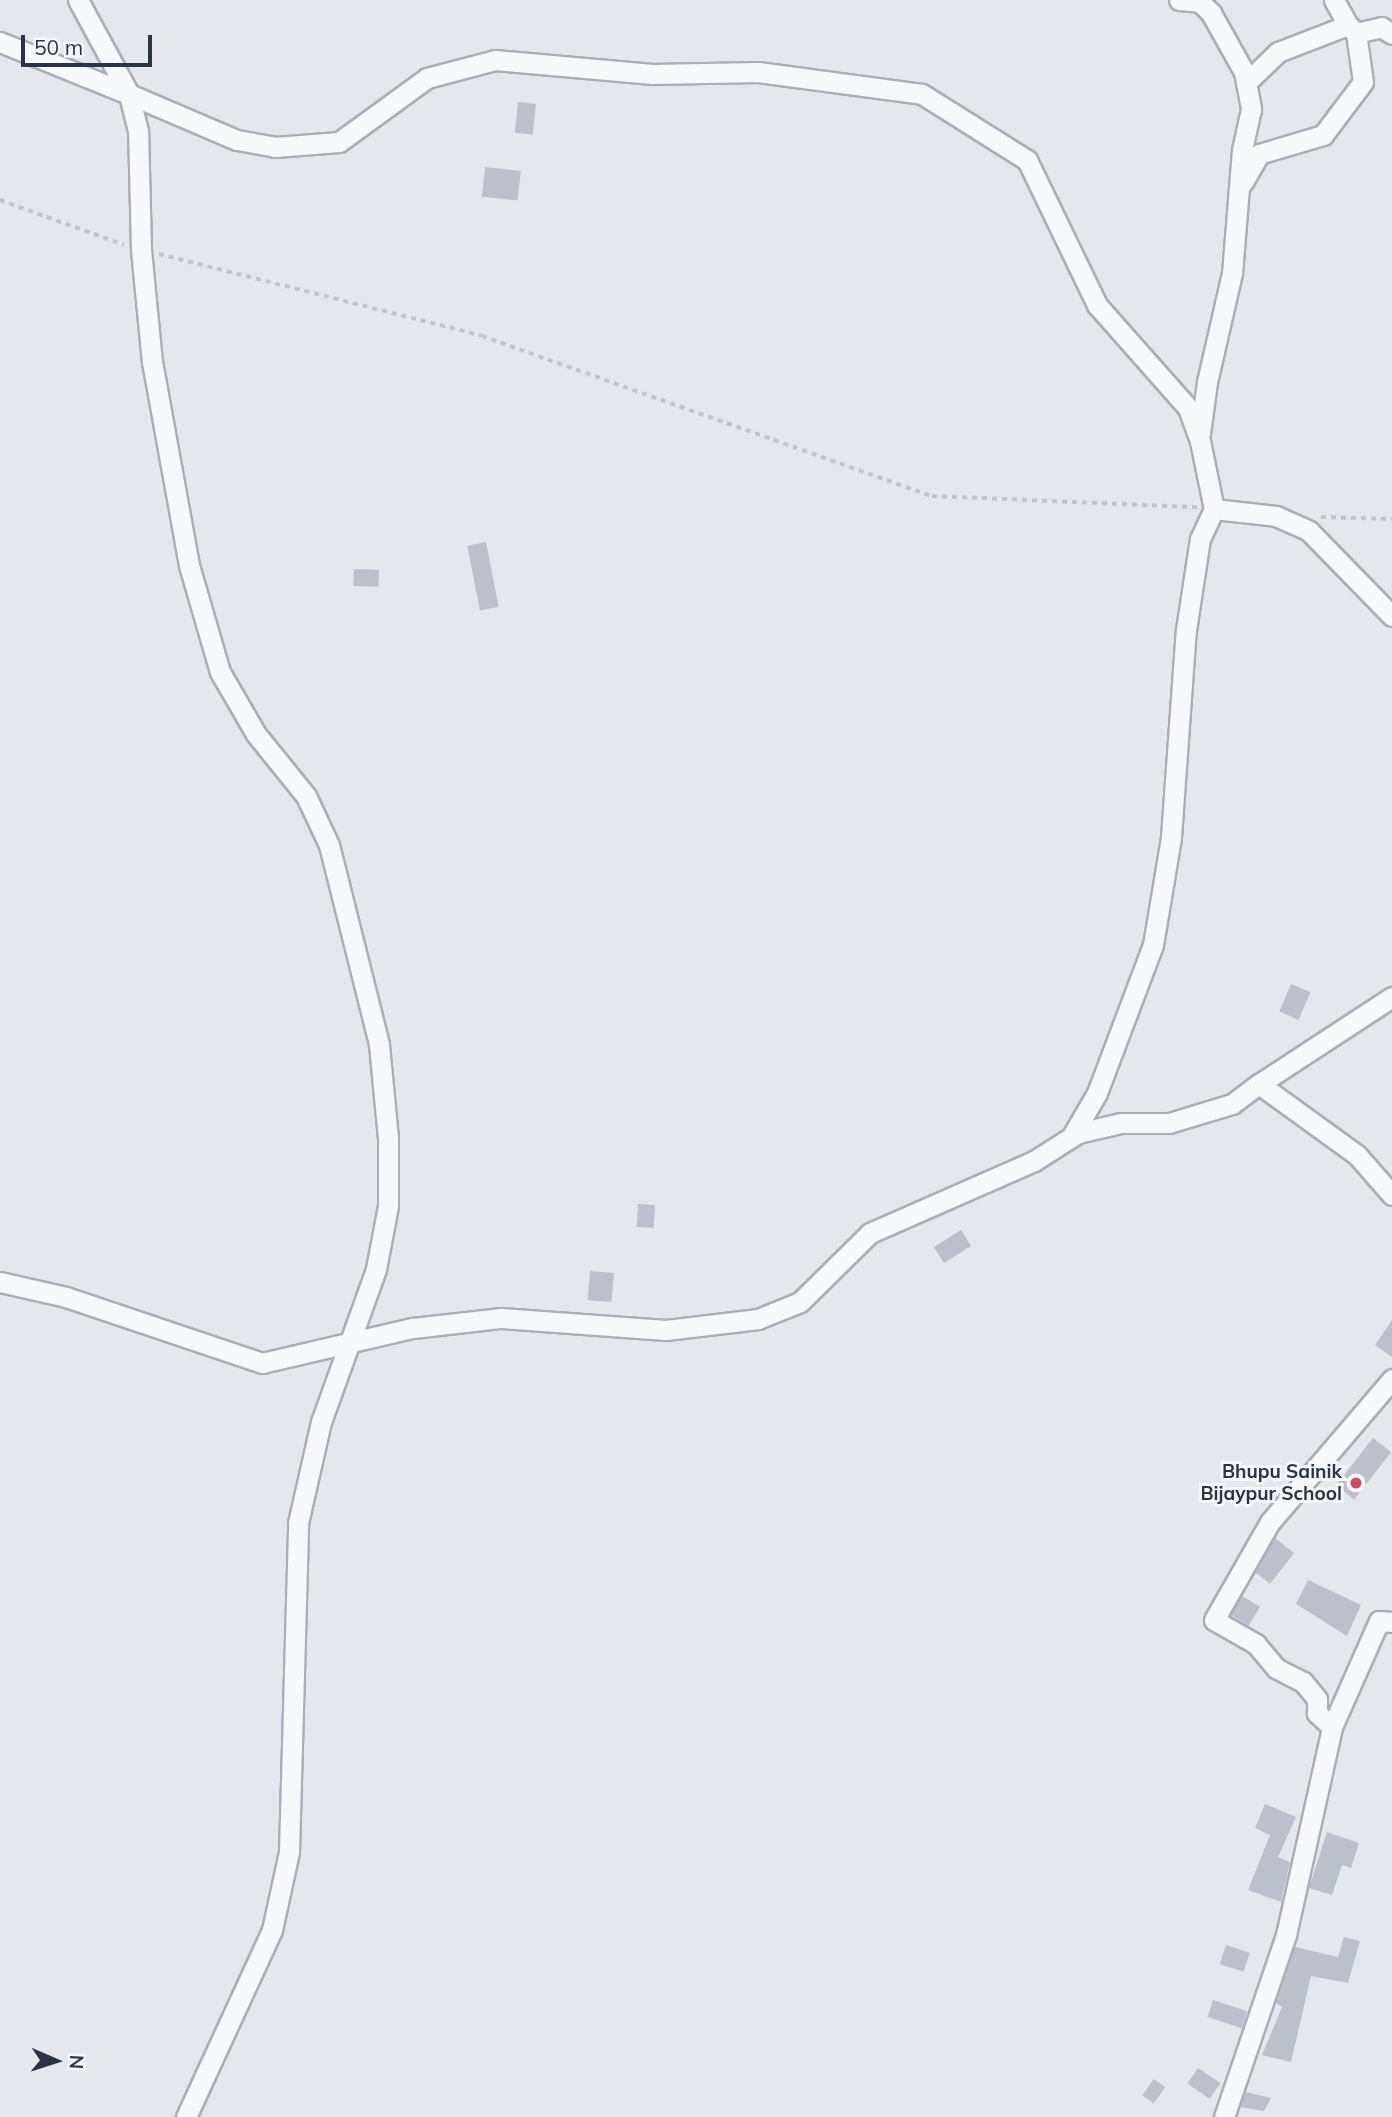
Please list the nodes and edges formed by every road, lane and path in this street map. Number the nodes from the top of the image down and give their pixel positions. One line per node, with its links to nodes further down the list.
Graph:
1 (78, 0): 8 (street)
2 (1179, 0): 7 (street)
3 (1334, 0): 4 (street)
4 (1352, 29): 5 (street); 7 (street); 9 (street)
5 (1392, 33)
6 (0, 42): 8 (street)
7 (1247, 83): 9 (street)
8 (129, 94): 11 (street); 12 (street)
9 (1240, 186): 12 (street)
10 (0, 200): 11 (path)
11 (141, 250): 13 (path); 22 (street)
12 (1200, 441): 13 (street)
13 (1214, 509): 16 (street); 19 (street)
14 (1315, 517): 15 (path)
15 (1392, 519)
16 (1392, 616)
17 (1392, 997): 18 (street)
18 (1259, 1084): 19 (street); 20 (street)
19 (1072, 1136): 22 (street)
20 (1392, 1195)
21 (0, 1282): 22 (street)
22 (350, 1346): 26 (street)
23 (1392, 1379): 25 (street)
24 (1392, 1622): 25 (street)
25 (1332, 1727): 27 (street)
26 (186, 2117)
27 (1224, 2117)

